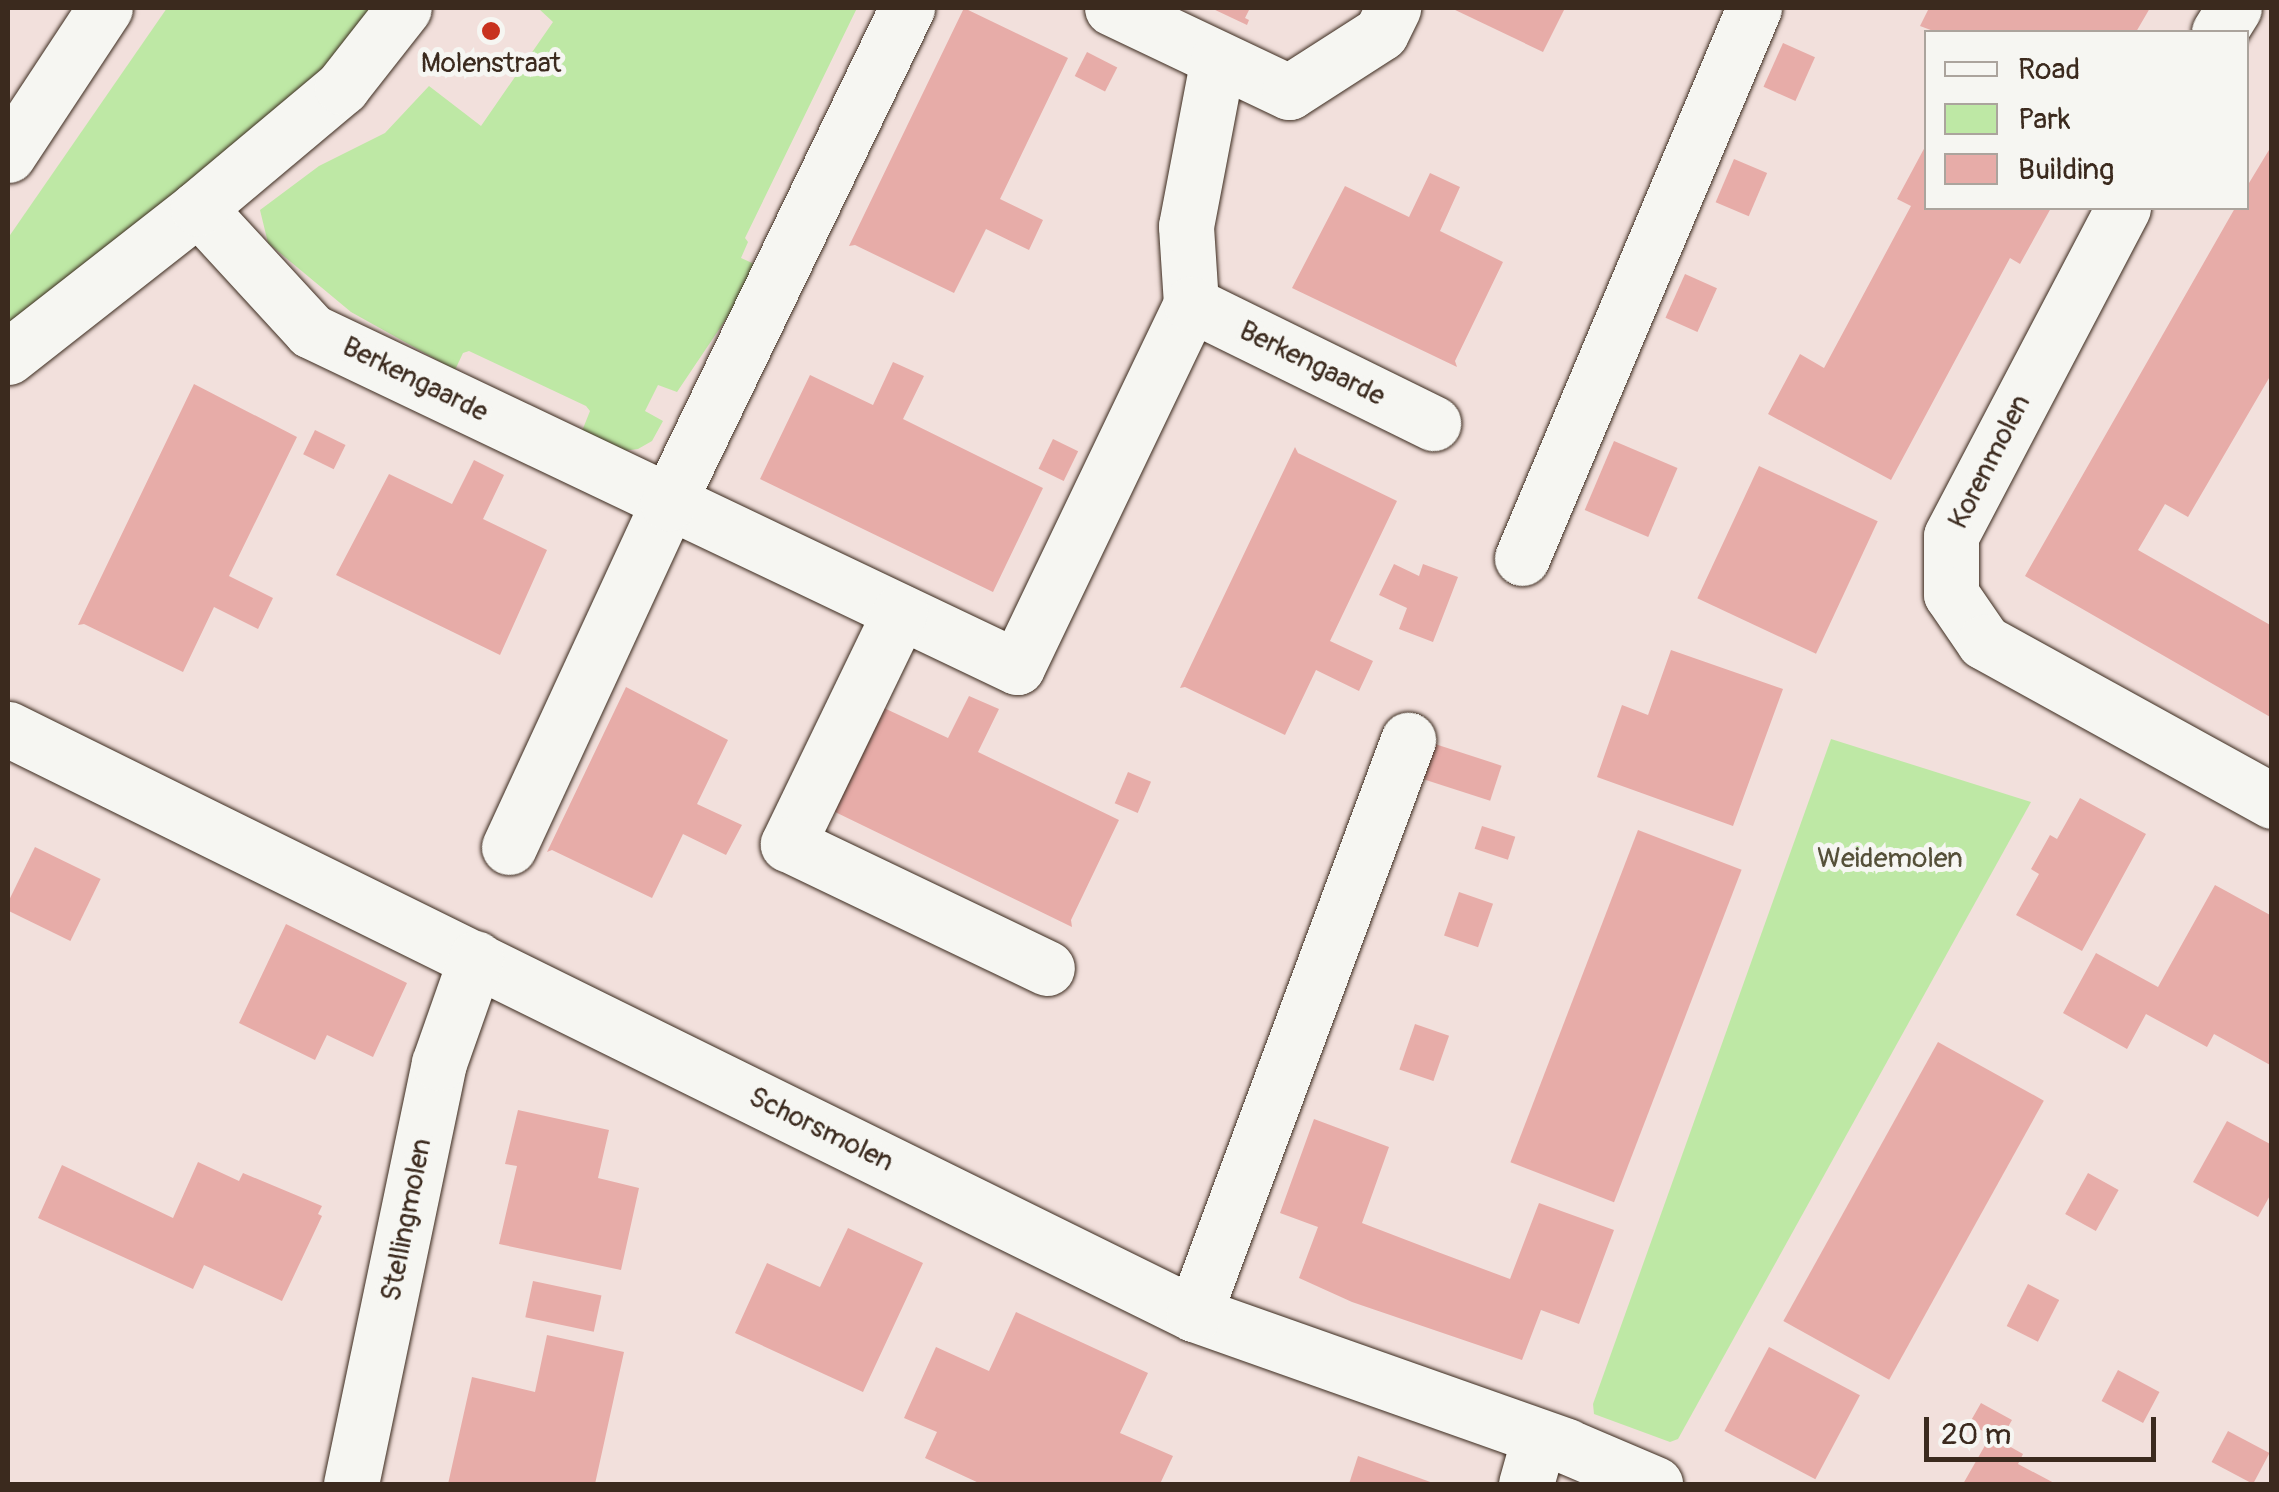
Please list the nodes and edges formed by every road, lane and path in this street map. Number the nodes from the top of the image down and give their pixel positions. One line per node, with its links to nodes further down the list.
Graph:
1 (105, 8): 10 (street)
2 (404, 8): 11 (street)
3 (907, 8): 16 (street)
4 (1112, 8): 9 (street)
5 (1392, 8): 9 (street)
6 (1754, 8): 17 (street)
7 (2234, 8): 8 (street)
8 (2221, 30)
9 (1218, 58): 13 (street)
10 (8, 155)
11 (198, 208): 14 (street); 16 (street, Berkengaarde)
12 (2122, 210): 21 (street, Korenmolen)
13 (1192, 304): 15 (street, Berkengaarde); 18 (street, Berkengaarde)
14 (8, 357)
15 (1433, 423)
16 (668, 503): 18 (street, Berkengaarde); 22 (street)
17 (1522, 558)
18 (900, 612): 24 (street)
19 (8, 729): 23 (street, Schorsmolen)
20 (1408, 740): 25 (street)
21 (2272, 801)
22 (509, 847)
23 (476, 958): 25 (street, Schorsmolen); 27 (street, Stellingmolen)
24 (1047, 968)
25 (1194, 1314): 26 (street, Schorsmolen)
26 (1544, 1456): 28 (street, Schorsmolen)
27 (352, 1484)
28 (1656, 1484)

